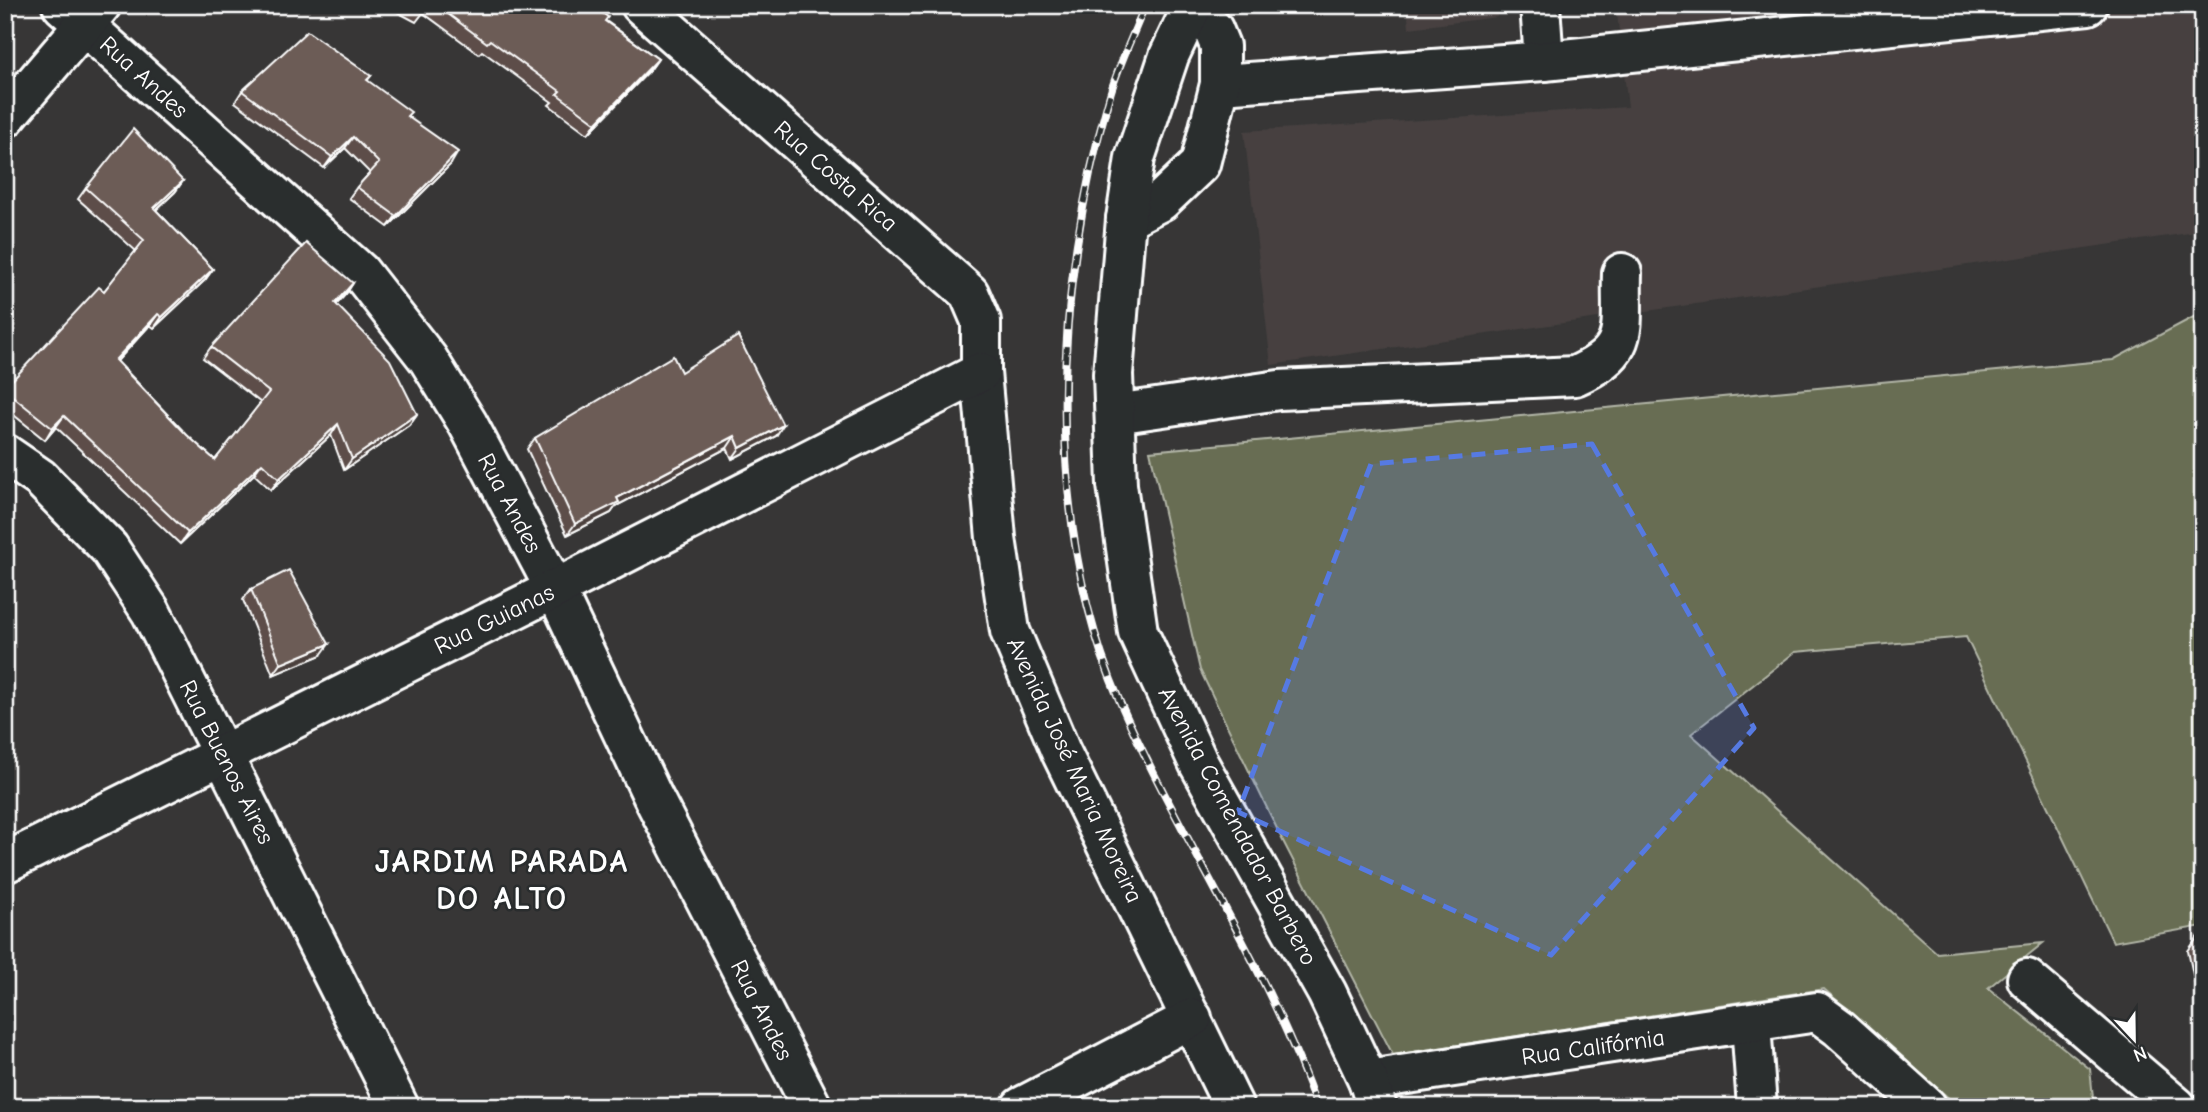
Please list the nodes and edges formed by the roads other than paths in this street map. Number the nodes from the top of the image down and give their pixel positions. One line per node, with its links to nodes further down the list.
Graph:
1 (641, 5): 12 (street, Rua Costa Rica)
2 (1540, 5): 7 (street)
3 (2088, 5): 5 (street)
4 (1192, 6): 8 (street); 10 (street, Avenida Comendador Barbero)
5 (1984, 10): 7 (street)
6 (83, 11): 9 (street); 15 (street, Rua Andes)
7 (1544, 61): 8 (street)
8 (1220, 84): 10 (street)
9 (5, 118)
10 (1126, 219): 13 (street, Avenida Comendador Barbero)
11 (1622, 273): 13 (street)
12 (981, 372): 15 (street, Rua Guianas); 19 (street, Avenida José Maria Moreira)
13 (1115, 414): 21 (street, Avenida Comendador Barbero)
14 (5, 454): 16 (street, Rua Buenos Aires)
15 (555, 589): 16 (street, Rua Guianas); 24 (street, Rua Andes)
16 (223, 754): 17 (street, Rua Guianas); 23 (street, Rua Buenos Aires)
17 (5, 863)
18 (2027, 979): 22 (street)
19 (1192, 1018): 25 (street); 26 (street, Avenida José Maria Moreira)
20 (1751, 1024): 21 (street, Rua Califórnia); 27 (street); 28 (street, Rua Califórnia)
21 (1373, 1093)
22 (2159, 1101)
23 (399, 1107)
24 (812, 1107)
25 (1021, 1107)
26 (1234, 1107)
27 (1757, 1107)
28 (1927, 1107)

